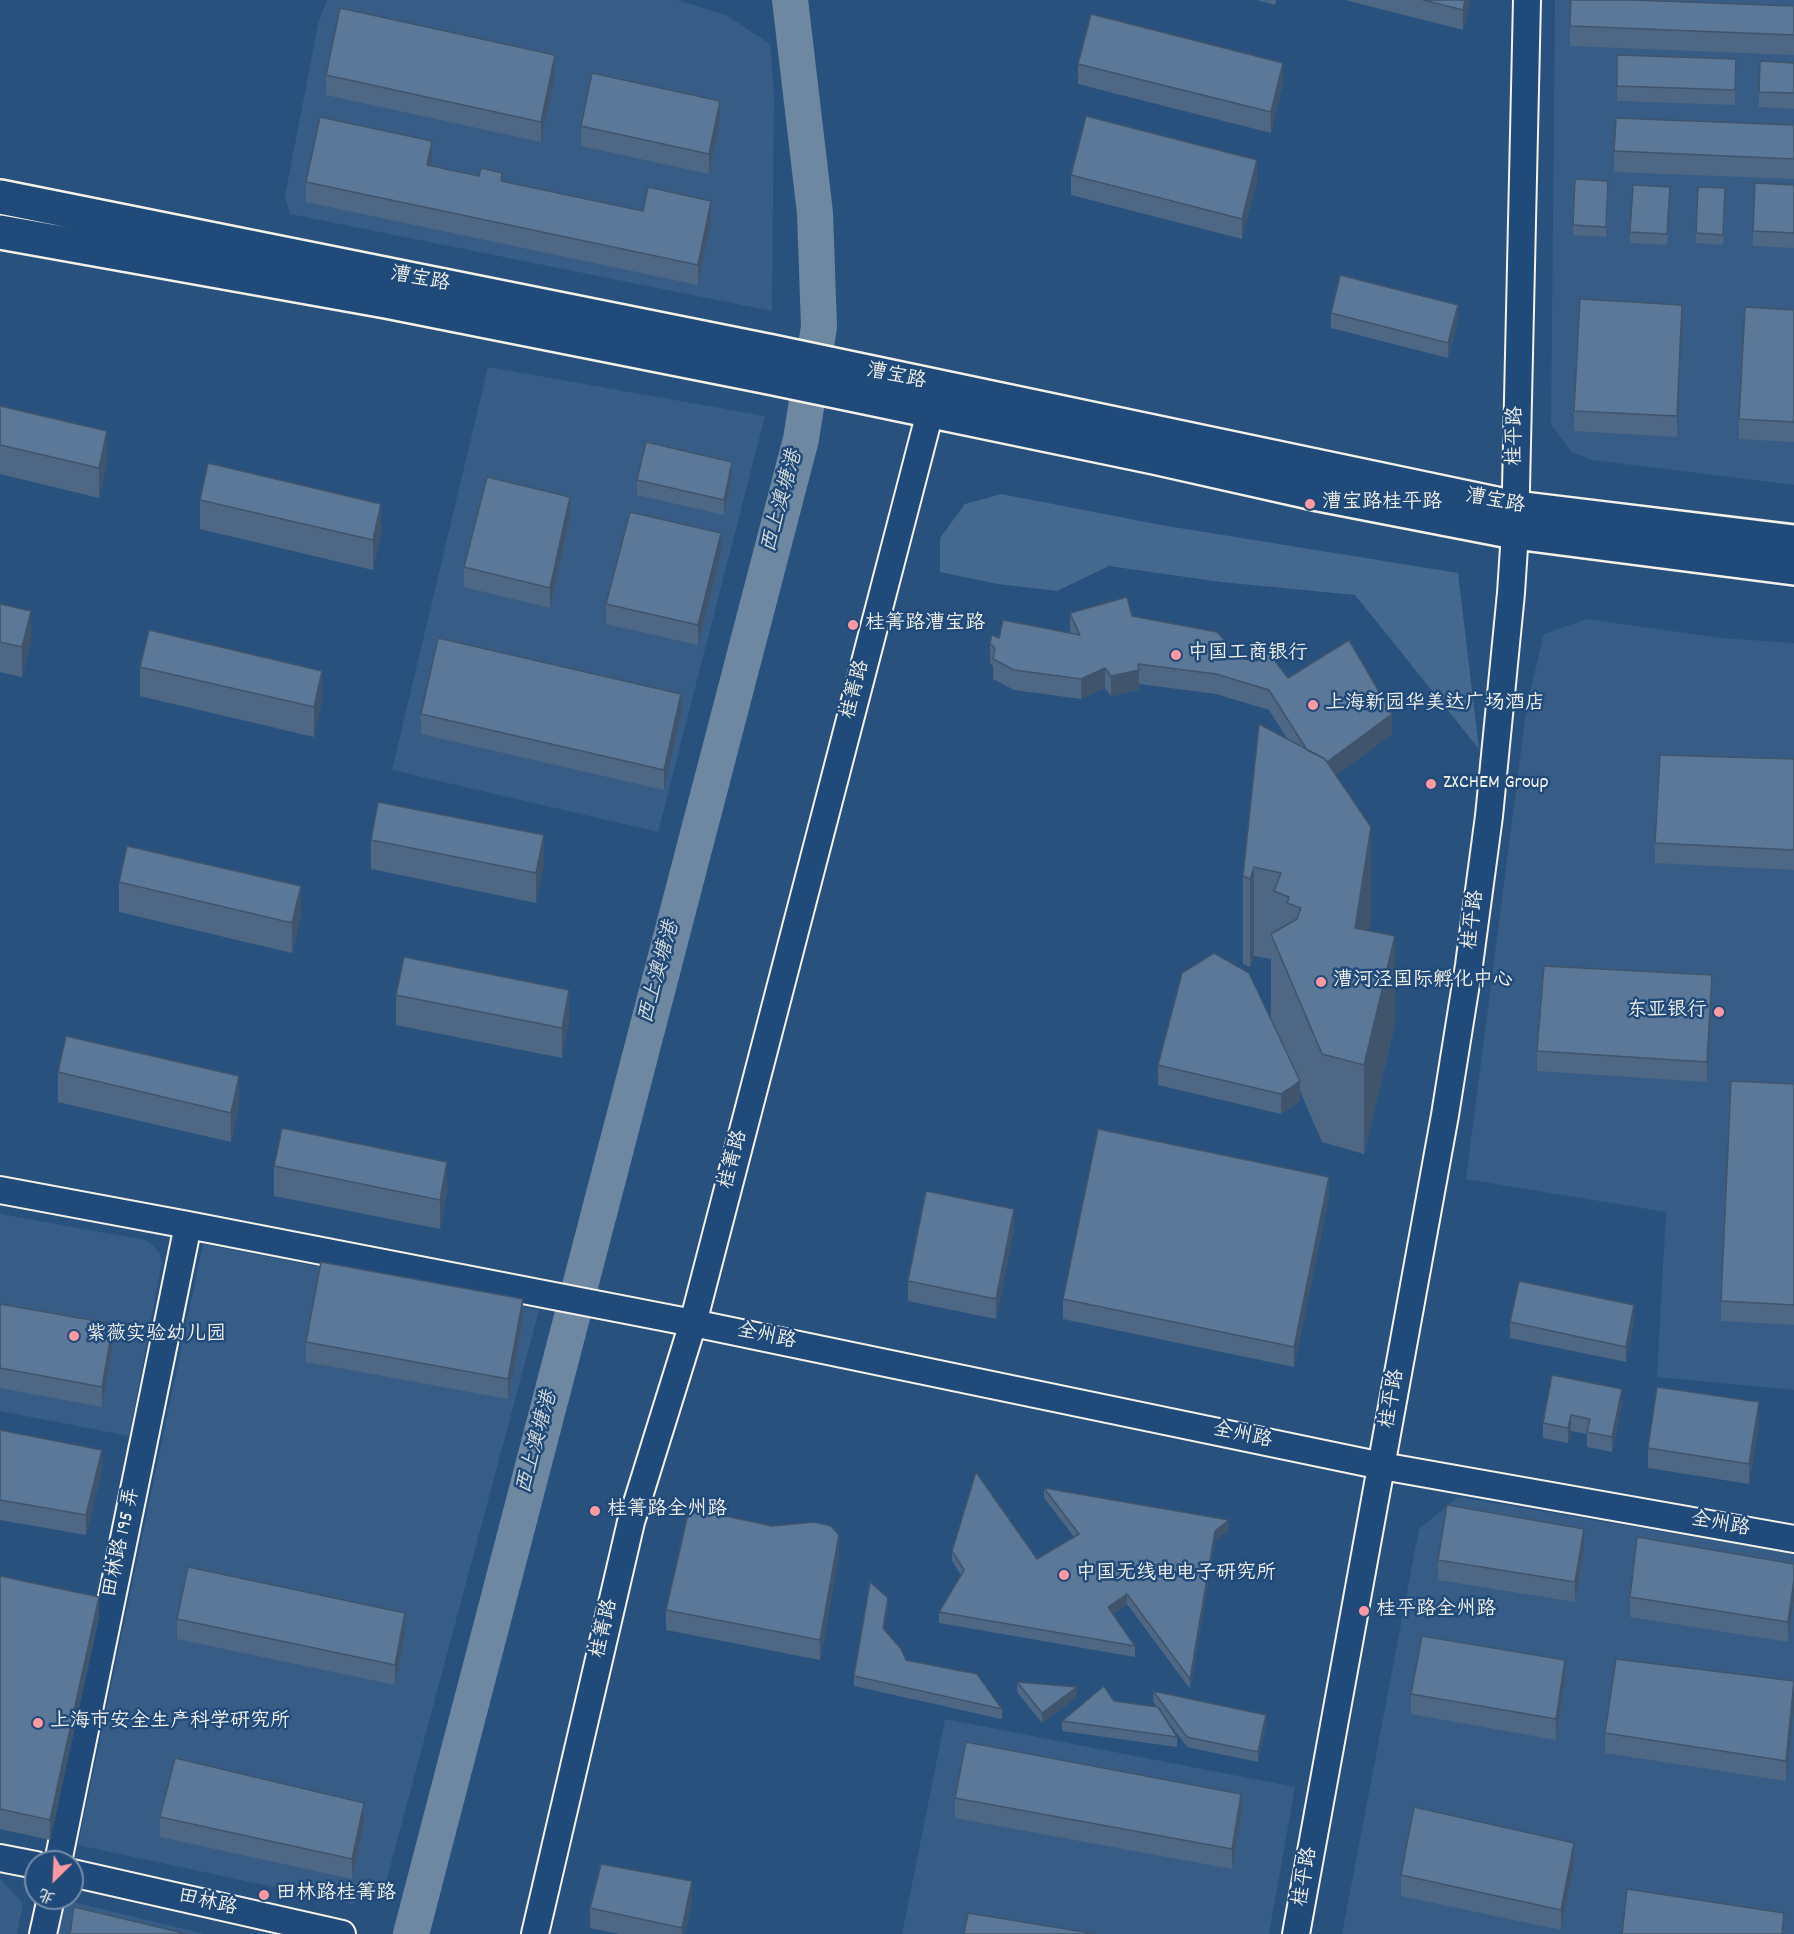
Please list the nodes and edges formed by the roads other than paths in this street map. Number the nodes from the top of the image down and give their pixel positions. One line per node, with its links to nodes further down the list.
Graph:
1 (1527, 0): 6 (street, 桂平路)
2 (0, 197): 4 (main road, 漕宝路)
3 (0, 232): 4 (main road, 漕宝路)
4 (771, 364): 5 (main road, 漕宝路)
5 (934, 399): 6 (main road, 漕宝路); 11 (street, 桂箐路)
6 (1515, 520): 7 (main road, 漕宝路); 8 (main road, 漕宝路); 12 (street, 桂平路)
7 (1794, 542)
8 (1794, 568)
9 (0, 1190): 10 (street, 全州路)
10 (188, 1225): 11 (street, 全州路); 14 (street, 田林路 195 弄)
11 (693, 1323): 12 (street, 全州路); 21 (street, 桂箐路)
12 (1382, 1466): 13 (street, 全州路); 22 (street, 桂平路)
13 (1794, 1539)
14 (60, 1850)
15 (0, 1858): 16 (street)
16 (24, 1863)
17 (84, 1876): 20 (street, 田林路)
18 (48, 1910): 19 (street)
19 (43, 1934)
20 (342, 1934)
21 (535, 1934)
22 (1296, 1934)

